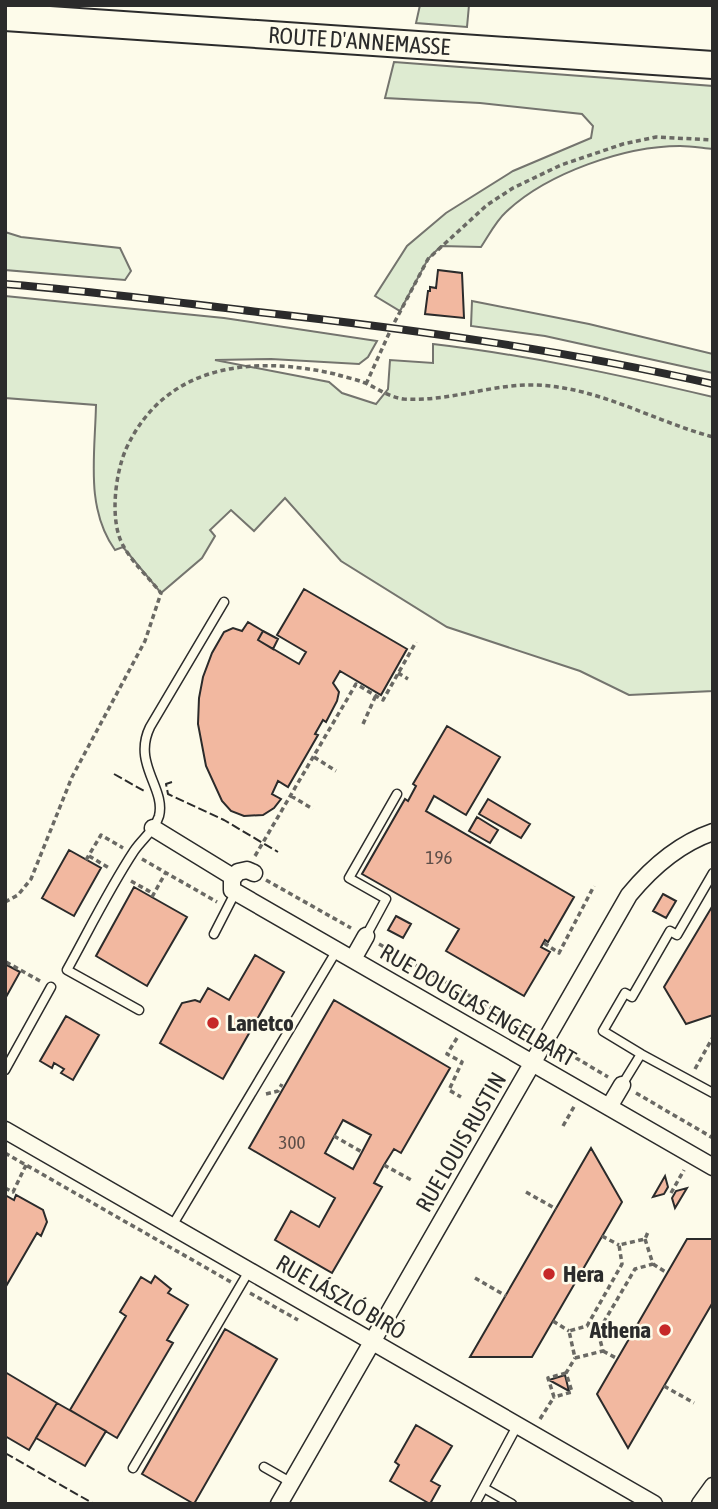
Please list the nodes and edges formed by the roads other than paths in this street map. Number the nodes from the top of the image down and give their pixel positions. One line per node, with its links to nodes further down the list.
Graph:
1 (5, 17): 2 (main road, ROUTE D'ANNEMASSE)
2 (713, 65)
3 (223, 602): 5 (lane)
4 (397, 794): 10 (lane)
5 (153, 828): 8 (street, RUE DOUGLAS ENGELBART); 14 (lane)
6 (713, 832): 16 (street, RUE LOUIS RUSTIN)
7 (713, 873): 15 (lane)
8 (239, 884): 9 (lane); 11 (street, RUE DOUGLAS ENGELBART)
9 (214, 934)
10 (366, 936): 12 (street)
11 (337, 950): 12 (street, RUE DOUGLAS ENGELBART); 23 (lane)
12 (353, 959): 16 (street, RUE DOUGLAS ENGELBART)
13 (51, 987): 17 (lane)
14 (139, 1010)
15 (641, 1054): 18 (lane); 19 (lane)
16 (533, 1063): 20 (street, RUE DOUGLAS ENGELBART); 25 (street, RUE LOUIS RUSTIN)
17 (5, 1070)
18 (622, 1085): 20 (street)
19 (713, 1093)
20 (609, 1107): 22 (street, RUE DOUGLAS ENGELBART)
21 (5, 1130): 23 (street, RUE LÁSZLÓ BIRÓ)
22 (713, 1167)
23 (172, 1226): 24 (street, RUE LÁSZLÓ BIRÓ)
24 (249, 1271): 25 (street, RUE LÁSZLÓ BIRÓ); 28 (lane)
25 (373, 1342): 26 (street, RUE LÁSZLÓ BIRÓ); 29 (street, RUE LOUIS RUSTIN)
26 (524, 1430): 31 (lane); 35 (street, RUE LÁSZLÓ BIRÓ)
27 (264, 1467): 29 (lane)
28 (133, 1468)
29 (292, 1483): 32 (street, RUE LOUIS RUSTIN)
30 (713, 1486): 36 (street)
31 (484, 1489): 33 (lane); 34 (lane)
32 (279, 1504)
33 (475, 1504)
34 (512, 1504)
35 (654, 1504)
36 (700, 1504)

